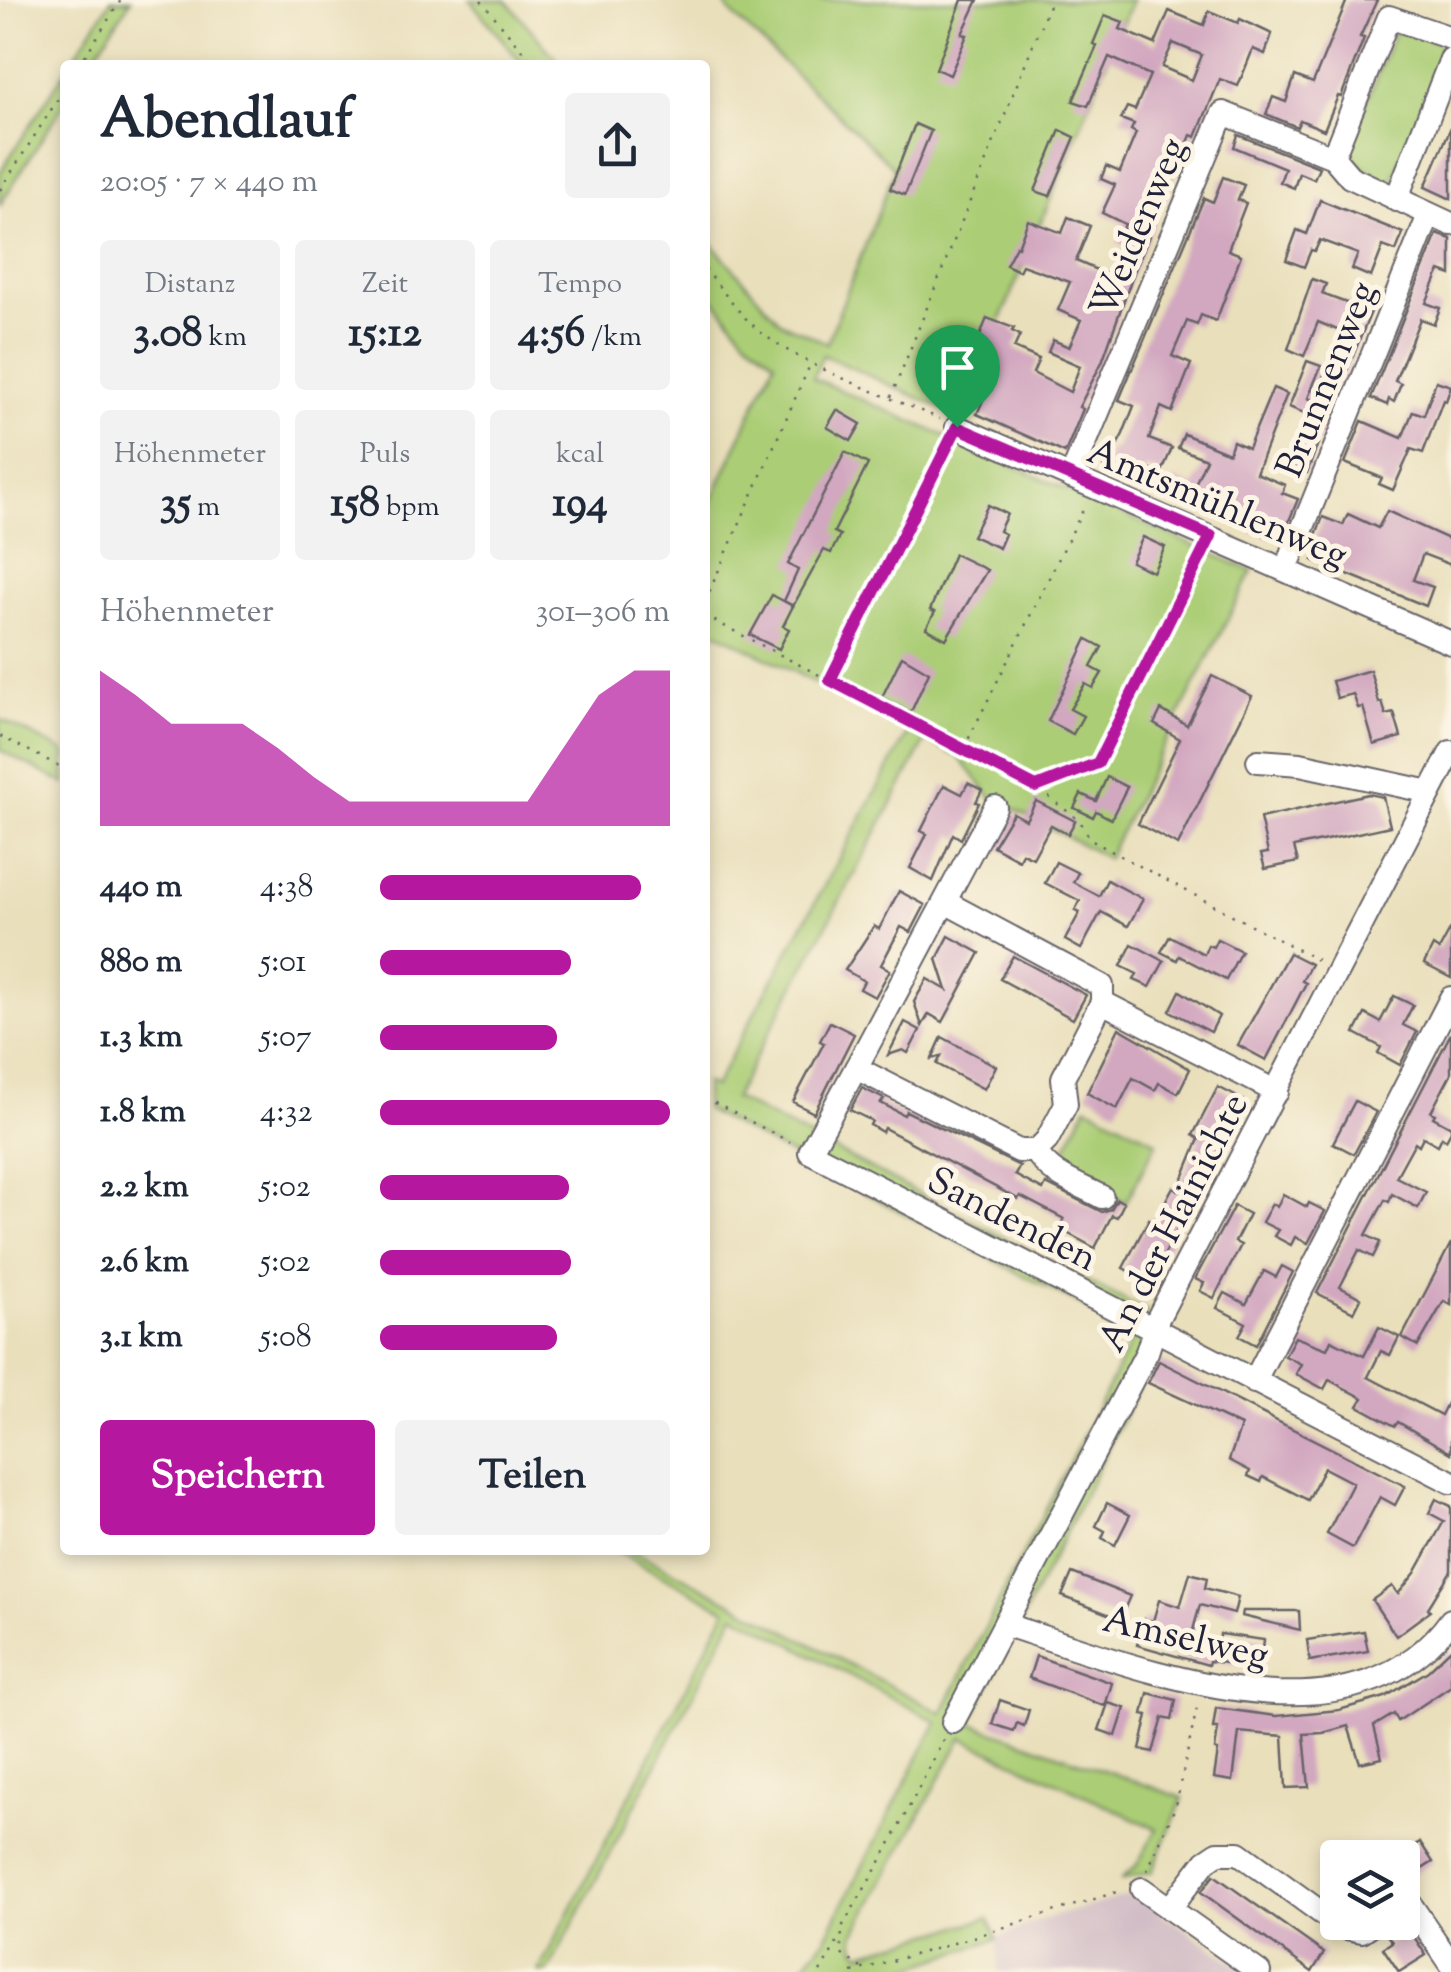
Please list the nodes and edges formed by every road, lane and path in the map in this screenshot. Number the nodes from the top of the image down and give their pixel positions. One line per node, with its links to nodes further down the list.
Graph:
1 (121, 0): 6 (path)
2 (480, 0): 7 (path)
3 (1051, 0): 16 (path)
4 (1451, 38): 9 (street)
5 (1451, 58): 11 (street)
6 (83, 60)
7 (530, 60)
8 (60, 96): 10 (path)
9 (1333, 157): 11 (street); 18 (street, Weidenweg)
10 (0, 190)
11 (1396, 200): 12 (street)
12 (1428, 215): 13 (street); 21 (street, Brunnenweg)
13 (1451, 224)
14 (710, 275): 15 (path)
15 (812, 362): 16 (path); 22 (path)
16 (892, 398): 17 (path)
17 (957, 427): 18 (street, Amtsmühlenweg); 25 (path)
18 (1071, 477): 19 (street, Amtsmühlenweg)
19 (1094, 487): 20 (street, Amtsmühlenweg); 27 (path)
20 (1211, 536): 21 (street, Amtsmühlenweg); 31 (path)
21 (1286, 569): 24 (street, Amtsmühlenweg)
22 (710, 590)
23 (710, 619): 25 (path)
24 (1451, 643)
25 (830, 680): 27 (path)
26 (0, 736): 30 (path)
27 (964, 749): 31 (path)
28 (1451, 752): 32 (street, An der Hainichte)
29 (1258, 761): 32 (street)
30 (60, 766)
31 (1036, 787): 35 (path)
32 (1430, 792): 35 (street, An der Hainichte)
33 (995, 806): 34 (street)
34 (945, 902): 37 (street); 38 (street)
35 (1338, 971): 39 (street, An der Hainichte)
36 (1451, 998): 45 (street)
37 (1102, 1002): 39 (street); 41 (street)
38 (856, 1068): 41 (street); 42 (street)
39 (1277, 1092): 44 (street, An der Hainichte)
40 (710, 1101): 42 (path)
41 (1036, 1151): 43 (street)
42 (810, 1152): 44 (street, Sandenden)
43 (1102, 1196)
44 (1154, 1331): 45 (street, Sandenden); 48 (street, An der Hainichte)
45 (1254, 1382): 46 (street, Sandenden)
46 (1451, 1482)
47 (1451, 1620): 49 (street, Amselweg)
48 (1006, 1625): 49 (street, Amselweg); 50 (street, An der Hainichte)
49 (1202, 1684): 51 (path)
50 (953, 1722): 55 (path)
51 (1142, 1889): 52 (street); 57 (path)
52 (1170, 1908): 53 (street); 60 (street)
53 (1320, 1912)
54 (1420, 1921): 56 (street)
55 (839, 1940): 57 (path); 58 (path)
56 (1451, 1965): 61 (street)
57 (862, 1969): 59 (path)
58 (820, 1972)
59 (852, 1972)
60 (1259, 1972)
61 (1440, 1972)

